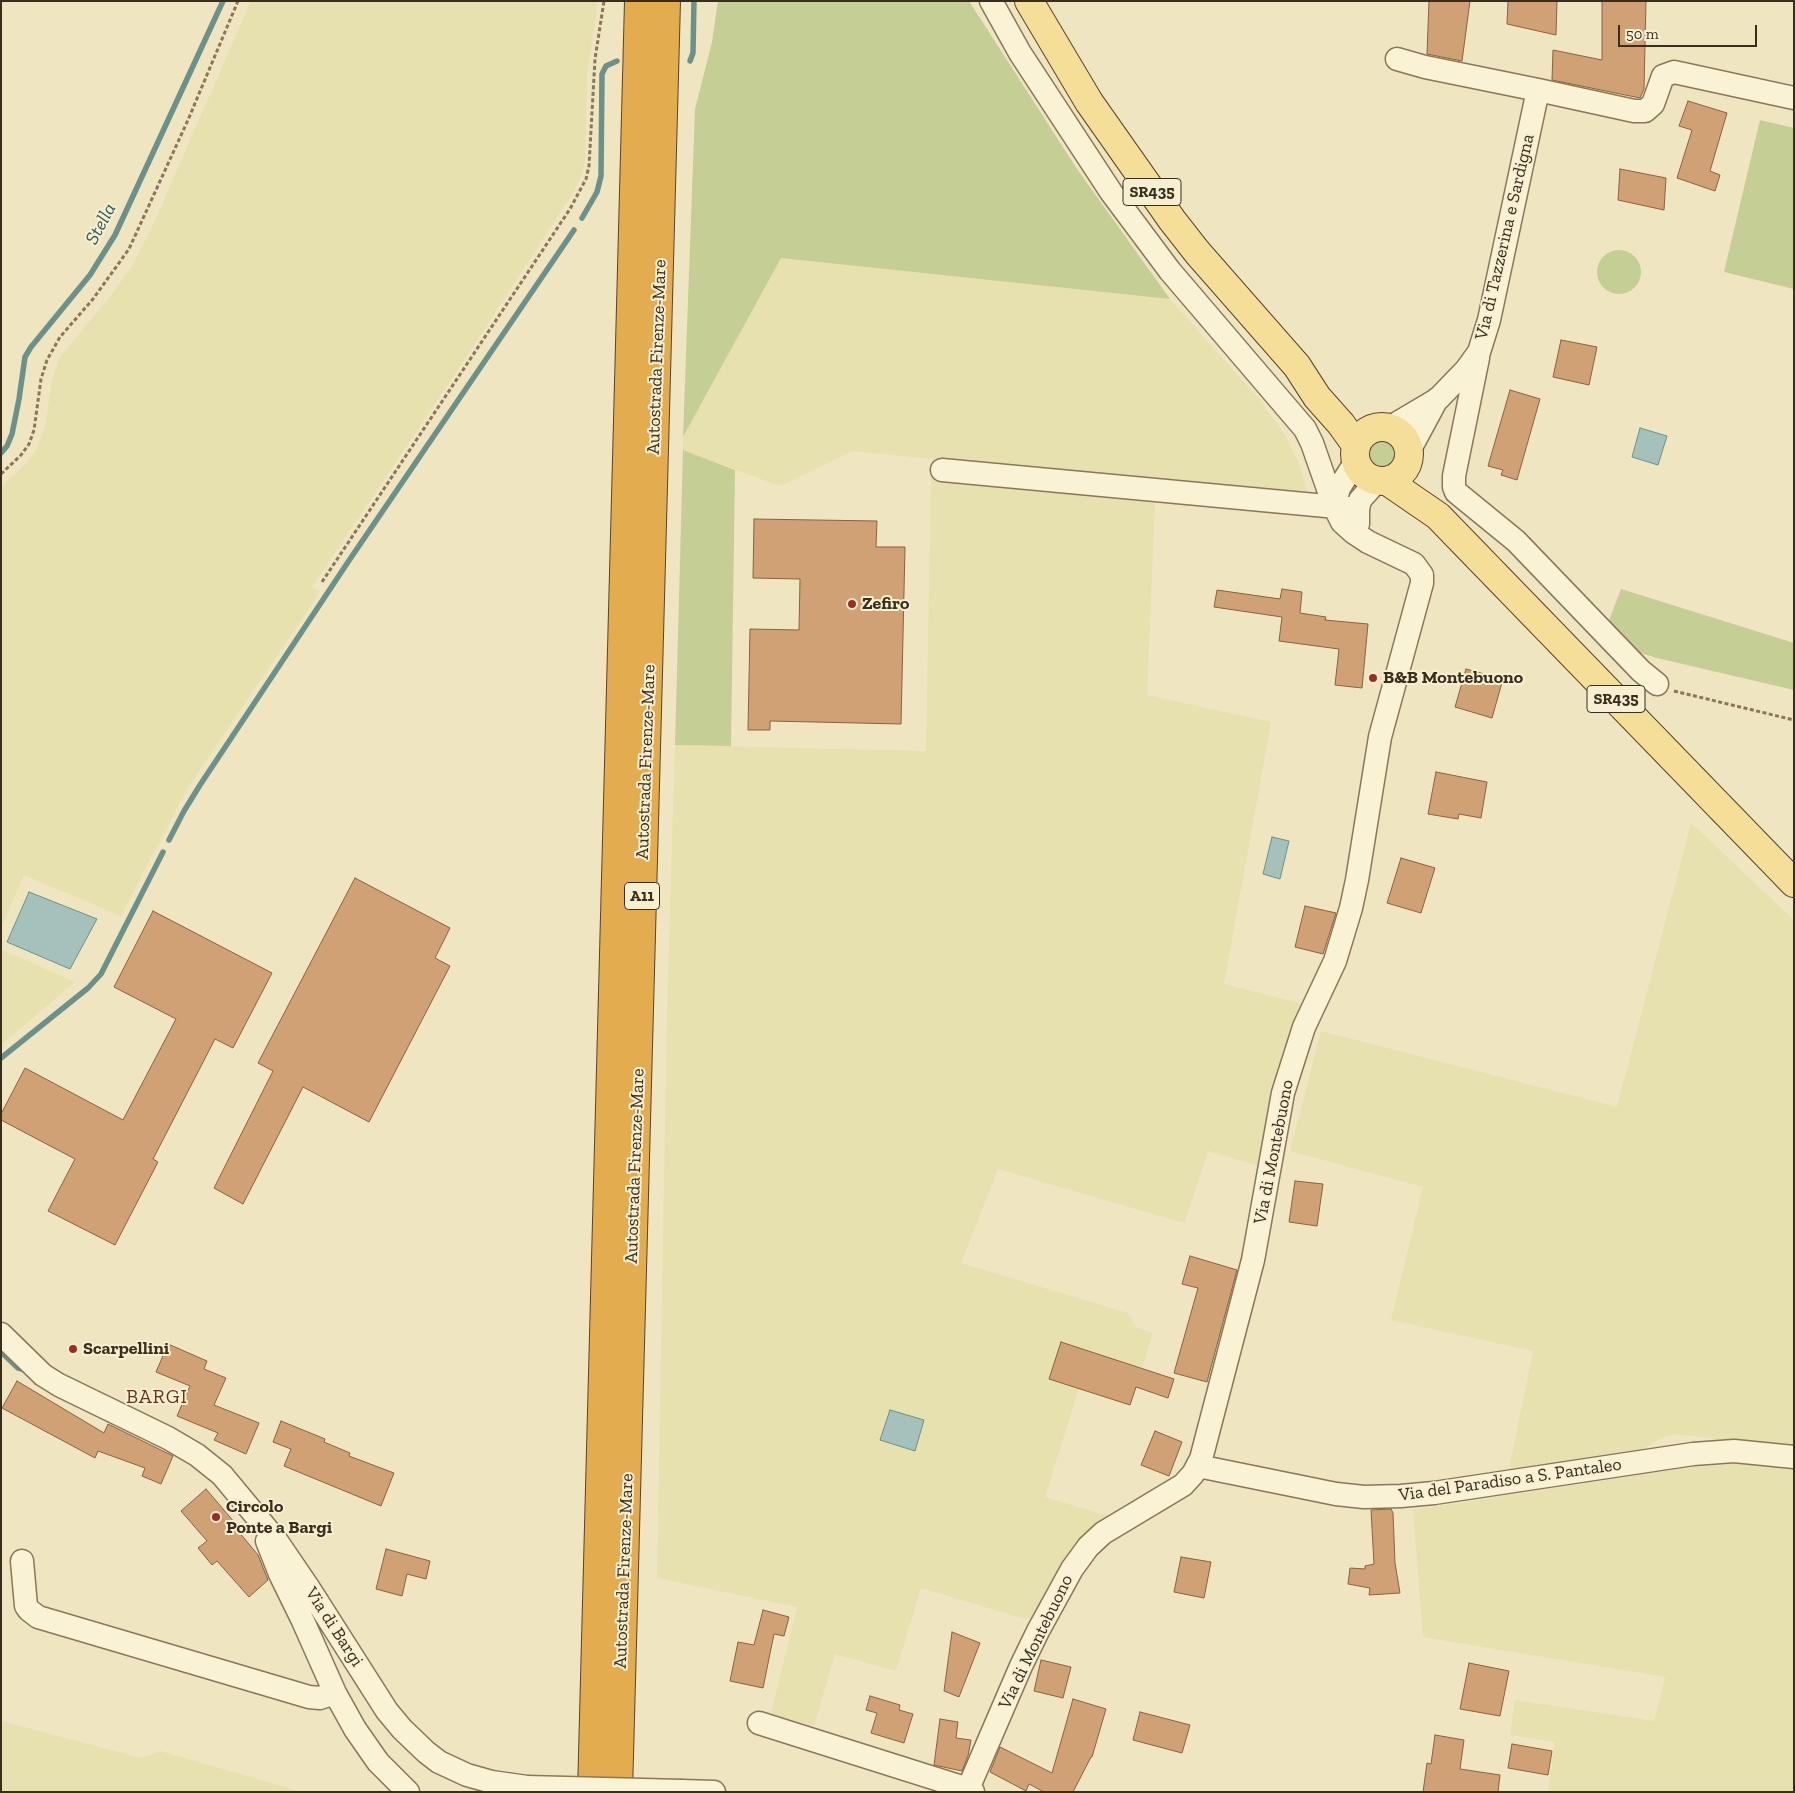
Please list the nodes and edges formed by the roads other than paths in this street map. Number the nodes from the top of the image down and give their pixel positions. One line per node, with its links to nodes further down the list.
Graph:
1 (639, 1): 31 (highway, Autostrada Firenze-Mare / A11)
2 (666, 1): 32 (highway, Autostrada Firenze-Mare / A11)
3 (991, 1): 12 (street, Via di Montebuono)
4 (1028, 1): 10 (main road, SR435)
5 (1397, 59): 6 (street)
6 (1538, 90): 7 (street); 8 (street, Via di Tazzerina e Sardigna)
7 (1794, 98)
8 (1479, 352): 9 (street, Via di Tazzerina e Sardigna); 19 (street)
9 (1438, 399): 10 (street); 11 (street)
10 (1365, 447): 11 (main road, SR435); 12 (street); 14 (main road, SR435); 15 (street)
11 (1408, 456): 14 (main road); 17 (main road)
12 (1320, 465): 15 (street, Via di Montebuono)
13 (942, 470): 15 (street)
14 (1382, 481): 16 (street); 17 (main road)
15 (1334, 506): 16 (street); 18 (street, Via di Montebuono)
16 (1358, 509): 18 (street)
17 (1438, 516): 20 (main road, SR435)
18 (1360, 537): 23 (street, Via di Montebuono)
19 (1657, 684)
20 (1794, 882)
21 (1, 1334): 24 (street, Via di Bargi)
22 (1794, 1457): 23 (street, Via del Paradiso a S. Pantaleo)
23 (1198, 1466): 28 (street, Via di Montebuono)
24 (256, 1515): 26 (street); 29 (street, Via di Bargi, bridge)
25 (22, 1560): 26 (street)
26 (335, 1693): 30 (street)
27 (759, 1723): 28 (street)
28 (970, 1790)
29 (682, 1791): 33 (street, Via di Bargi)
30 (408, 1792)
31 (592, 1792)
32 (618, 1792)
33 (714, 1792)

